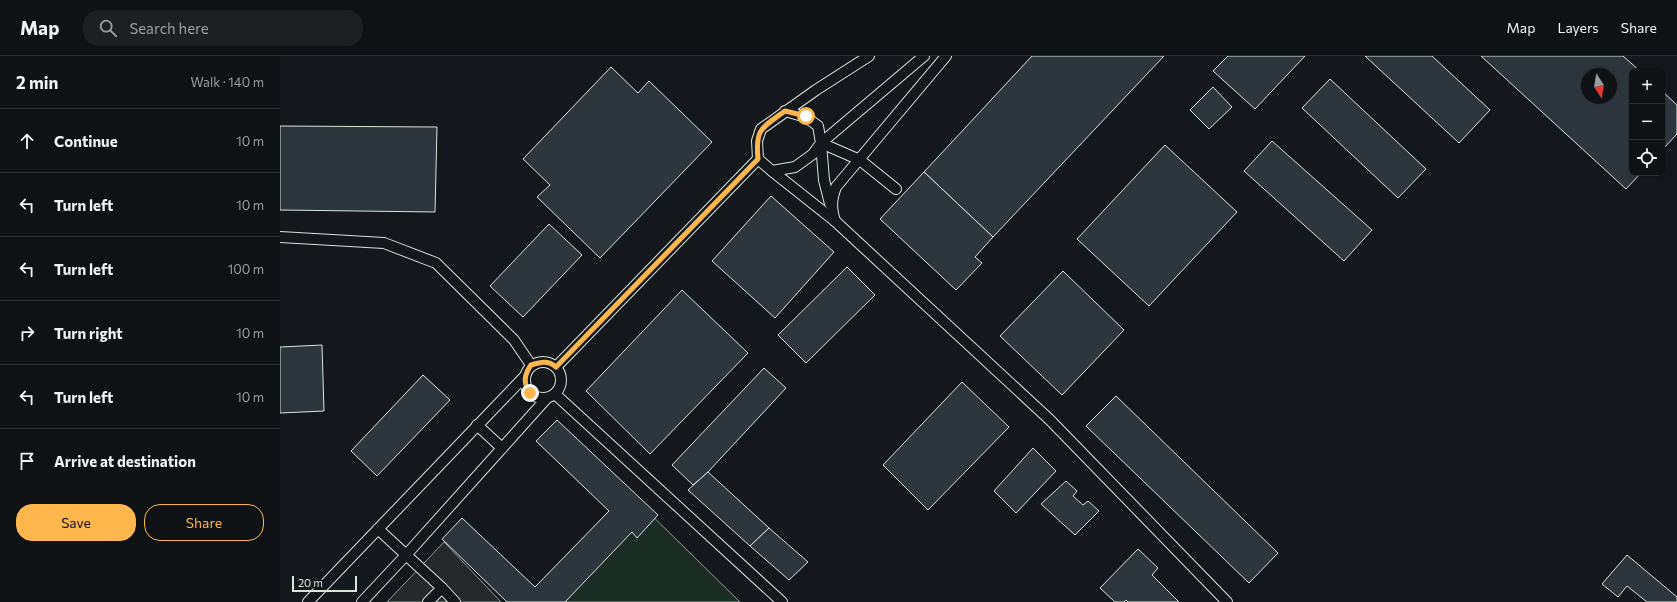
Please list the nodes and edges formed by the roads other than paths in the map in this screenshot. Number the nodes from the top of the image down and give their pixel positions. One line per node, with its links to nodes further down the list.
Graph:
1 (869, 56): 4 (lane)
2 (924, 56): 5 (lane)
3 (946, 56): 7 (lane)
4 (785, 111): 5 (lane); 6 (lane)
5 (821, 143): 7 (lane); 8 (lane); 10 (lane)
6 (758, 159): 8 (lane); 14 (lane)
7 (860, 160): 9 (lane); 10 (lane)
8 (772, 171): 11 (lane)
9 (896, 189)
10 (831, 208): 11 (lane)
11 (835, 220): 27 (lane)
12 (280, 237): 13 (lane)
13 (531, 365): 14 (lane); 15 (lane)
14 (556, 367): 16 (lane)
15 (525, 376): 16 (lane); 17 (lane)
16 (551, 396): 18 (lane); 26 (lane)
17 (478, 426): 18 (lane); 19 (lane)
18 (502, 448): 20 (lane)
19 (378, 529): 20 (lane); 22 (lane)
20 (407, 554): 21 (lane); 23 (lane)
21 (442, 588): 24 (lane); 25 (lane)
22 (308, 602)
23 (362, 602)
24 (428, 602)
25 (455, 602)
26 (782, 602)
27 (1227, 602)

